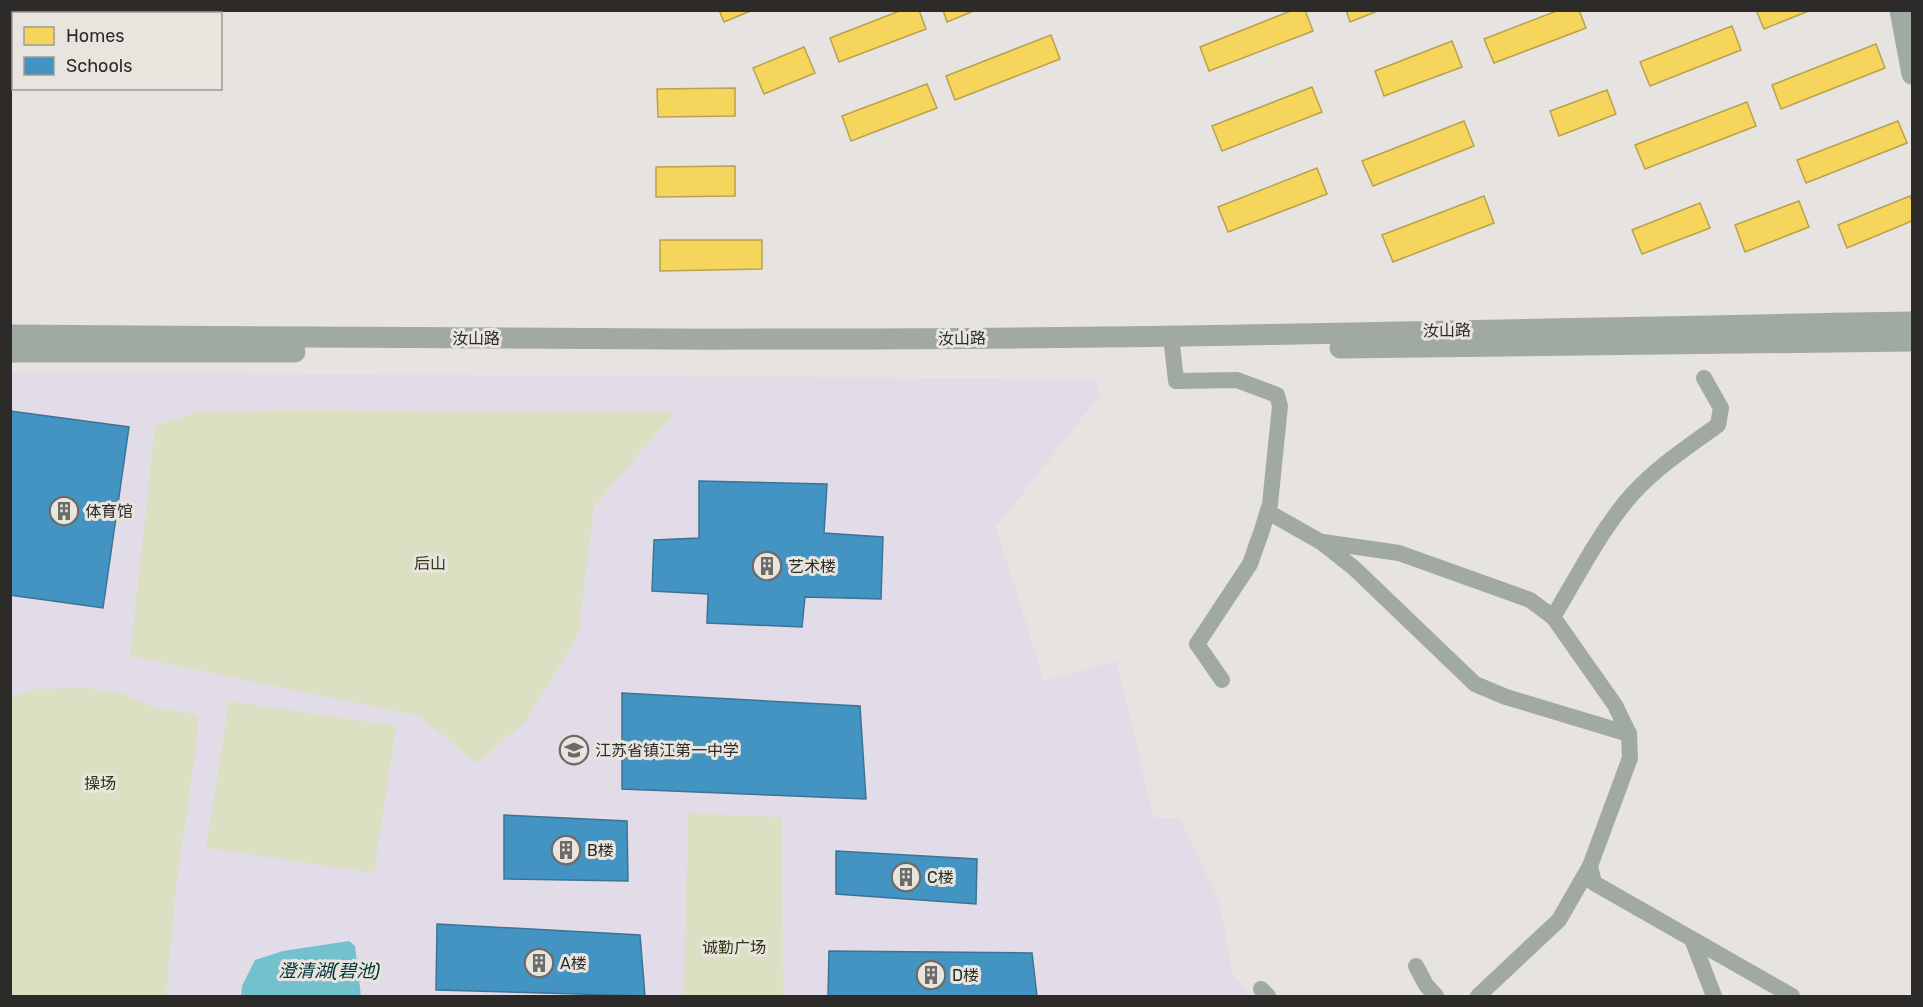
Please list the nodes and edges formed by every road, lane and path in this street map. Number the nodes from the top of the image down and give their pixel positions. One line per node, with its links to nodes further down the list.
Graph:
1 (1900, 10): 2 (street)
2 (1912, 74)
3 (1912, 322): 6 (street, 汝山路)
4 (10, 334): 6 (street, 汝山路)
5 (1912, 340): 6 (street, 汝山路)
6 (1172, 343): 7 (street, 汝山路); 9 (street)
7 (10, 352)
8 (1704, 378): 11 (street)
9 (1268, 512): 10 (street); 12 (street)
10 (1320, 542): 11 (street); 13 (street)
11 (1553, 617): 13 (street)
12 (1222, 680)
13 (1629, 734): 14 (street)
14 (1590, 866): 15 (street); 18 (street)
15 (1692, 939): 19 (street); 20 (street)
16 (1416, 966): 17 (street)
17 (1436, 996)
18 (1478, 996)
19 (1714, 996)
20 (1792, 996)

